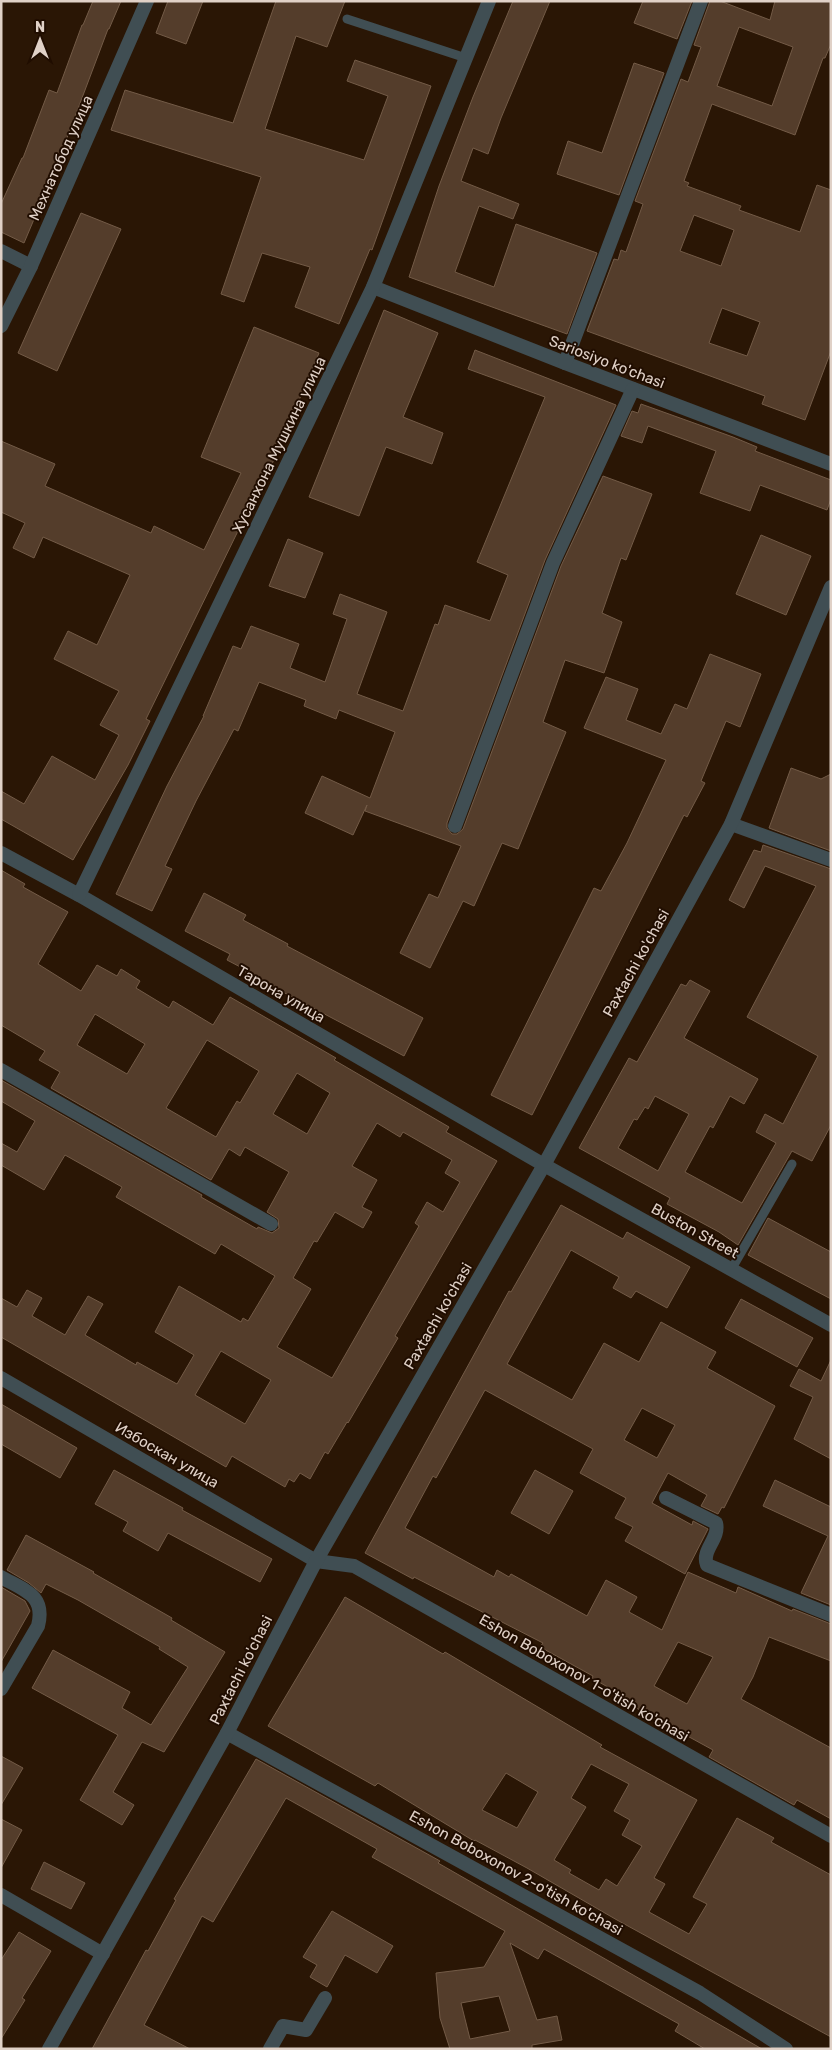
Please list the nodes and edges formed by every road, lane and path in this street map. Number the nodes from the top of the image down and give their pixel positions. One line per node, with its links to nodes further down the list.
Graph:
1 (147, 1): 7 (street, Мехнатобод улица)
2 (489, 1): 5 (street, Хусанхона Мушкина улица)
3 (701, 1): 10 (street)
4 (347, 19): 5 (lane)
5 (466, 58): 8 (street, Хусанхона Мушкина улица)
6 (1, 252): 7 (street)
7 (31, 266): 9 (street, Мехнатобод улица)
8 (373, 287): 10 (street, Sariosiyo ko'chasi); 18 (street, Хусанхона Мушкина улица)
9 (1, 326)
10 (565, 363): 11 (street, Sariosiyo ko'chasi)
11 (633, 389): 12 (street, Sariosiyo ko'chasi); 15 (street)
12 (831, 464)
13 (831, 586): 14 (street, Paxtachi ko'chasi)
14 (731, 824): 17 (street); 21 (street, Paxtachi ko'chasi)
15 (455, 826)
16 (1, 853): 18 (street, Тарона улица)
17 (831, 860)
18 (80, 895): 21 (street, Тарона улица)
19 (1, 1070): 22 (street)
20 (792, 1164): 23 (lane)
21 (544, 1165): 23 (street, Buston Street); 27 (street, Paxtachi ko'chasi)
22 (271, 1224)
23 (731, 1270): 24 (street, Buston Street)
24 (831, 1325)
25 (1, 1378): 27 (street, Избоскан улица)
26 (666, 1498): 29 (street)
27 (316, 1561): 31 (street, Paxtachi ko'chasi); 32 (street, Eshon Boboxonov 1-o'tish ko'chasi)
28 (1, 1577): 30 (street)
29 (831, 1615)
30 (1, 1689)
31 (227, 1733): 34 (street, Paxtachi ko'chasi); 38 (street, Eshon Boboxonov 2-o'tish ko'chasi)
32 (831, 1836)
33 (1, 1895): 34 (street)
34 (103, 1954): 36 (street, Paxtachi ko'chasi)
35 (325, 1998): 37 (street)
36 (49, 2049)
37 (270, 2049)
38 (786, 2049)

